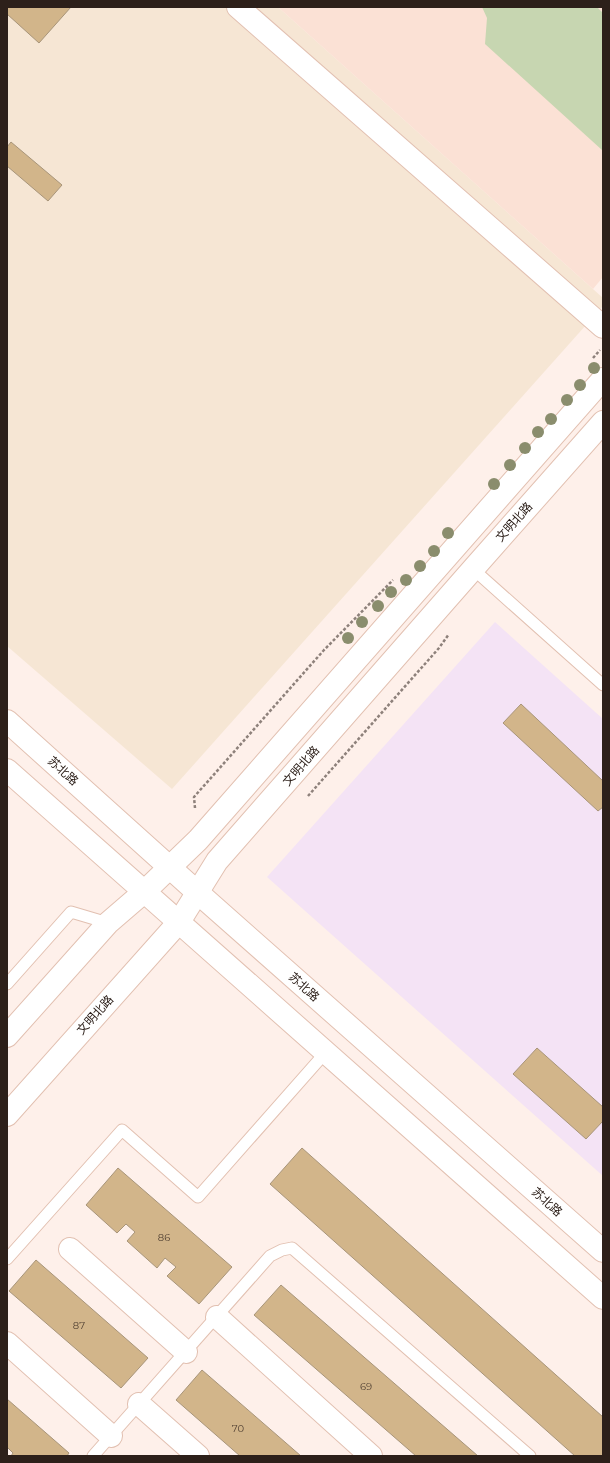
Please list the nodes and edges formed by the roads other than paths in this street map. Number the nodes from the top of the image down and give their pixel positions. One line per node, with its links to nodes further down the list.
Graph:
1 (238, 7): 2 (street)
2 (603, 327)
3 (603, 379): 9 (street)
4 (603, 422): 5 (street, 文明北路)
5 (473, 569): 6 (lane); 11 (street, 文明北路)
6 (603, 685)
7 (7, 721): 9 (street, 苏北路)
8 (7, 770): 10 (street)
9 (170, 867): 10 (street); 11 (street, 苏北路)
10 (144, 892): 12 (street); 13 (street)
11 (197, 892): 13 (street, 文明北路); 19 (street, 苏北路)
12 (108, 922): 14 (lane); 15 (street)
13 (179, 922): 16 (street); 17 (street, 文明北路)
14 (7, 984)
15 (7, 1036)
16 (326, 1052): 20 (lane); 21 (street)
17 (7, 1115)
18 (70, 1249): 24 (street)
19 (603, 1252)
20 (7, 1259)
21 (603, 1298)
22 (217, 1317): 24 (lane); 29 (street); 30 (lane)
23 (7, 1343): 26 (street)
24 (186, 1352): 25 (lane)
25 (139, 1404): 26 (lane); 28 (street)
26 (111, 1436): 27 (lane)
27 (93, 1456)
28 (198, 1456)
29 (371, 1456)
30 (530, 1456)

